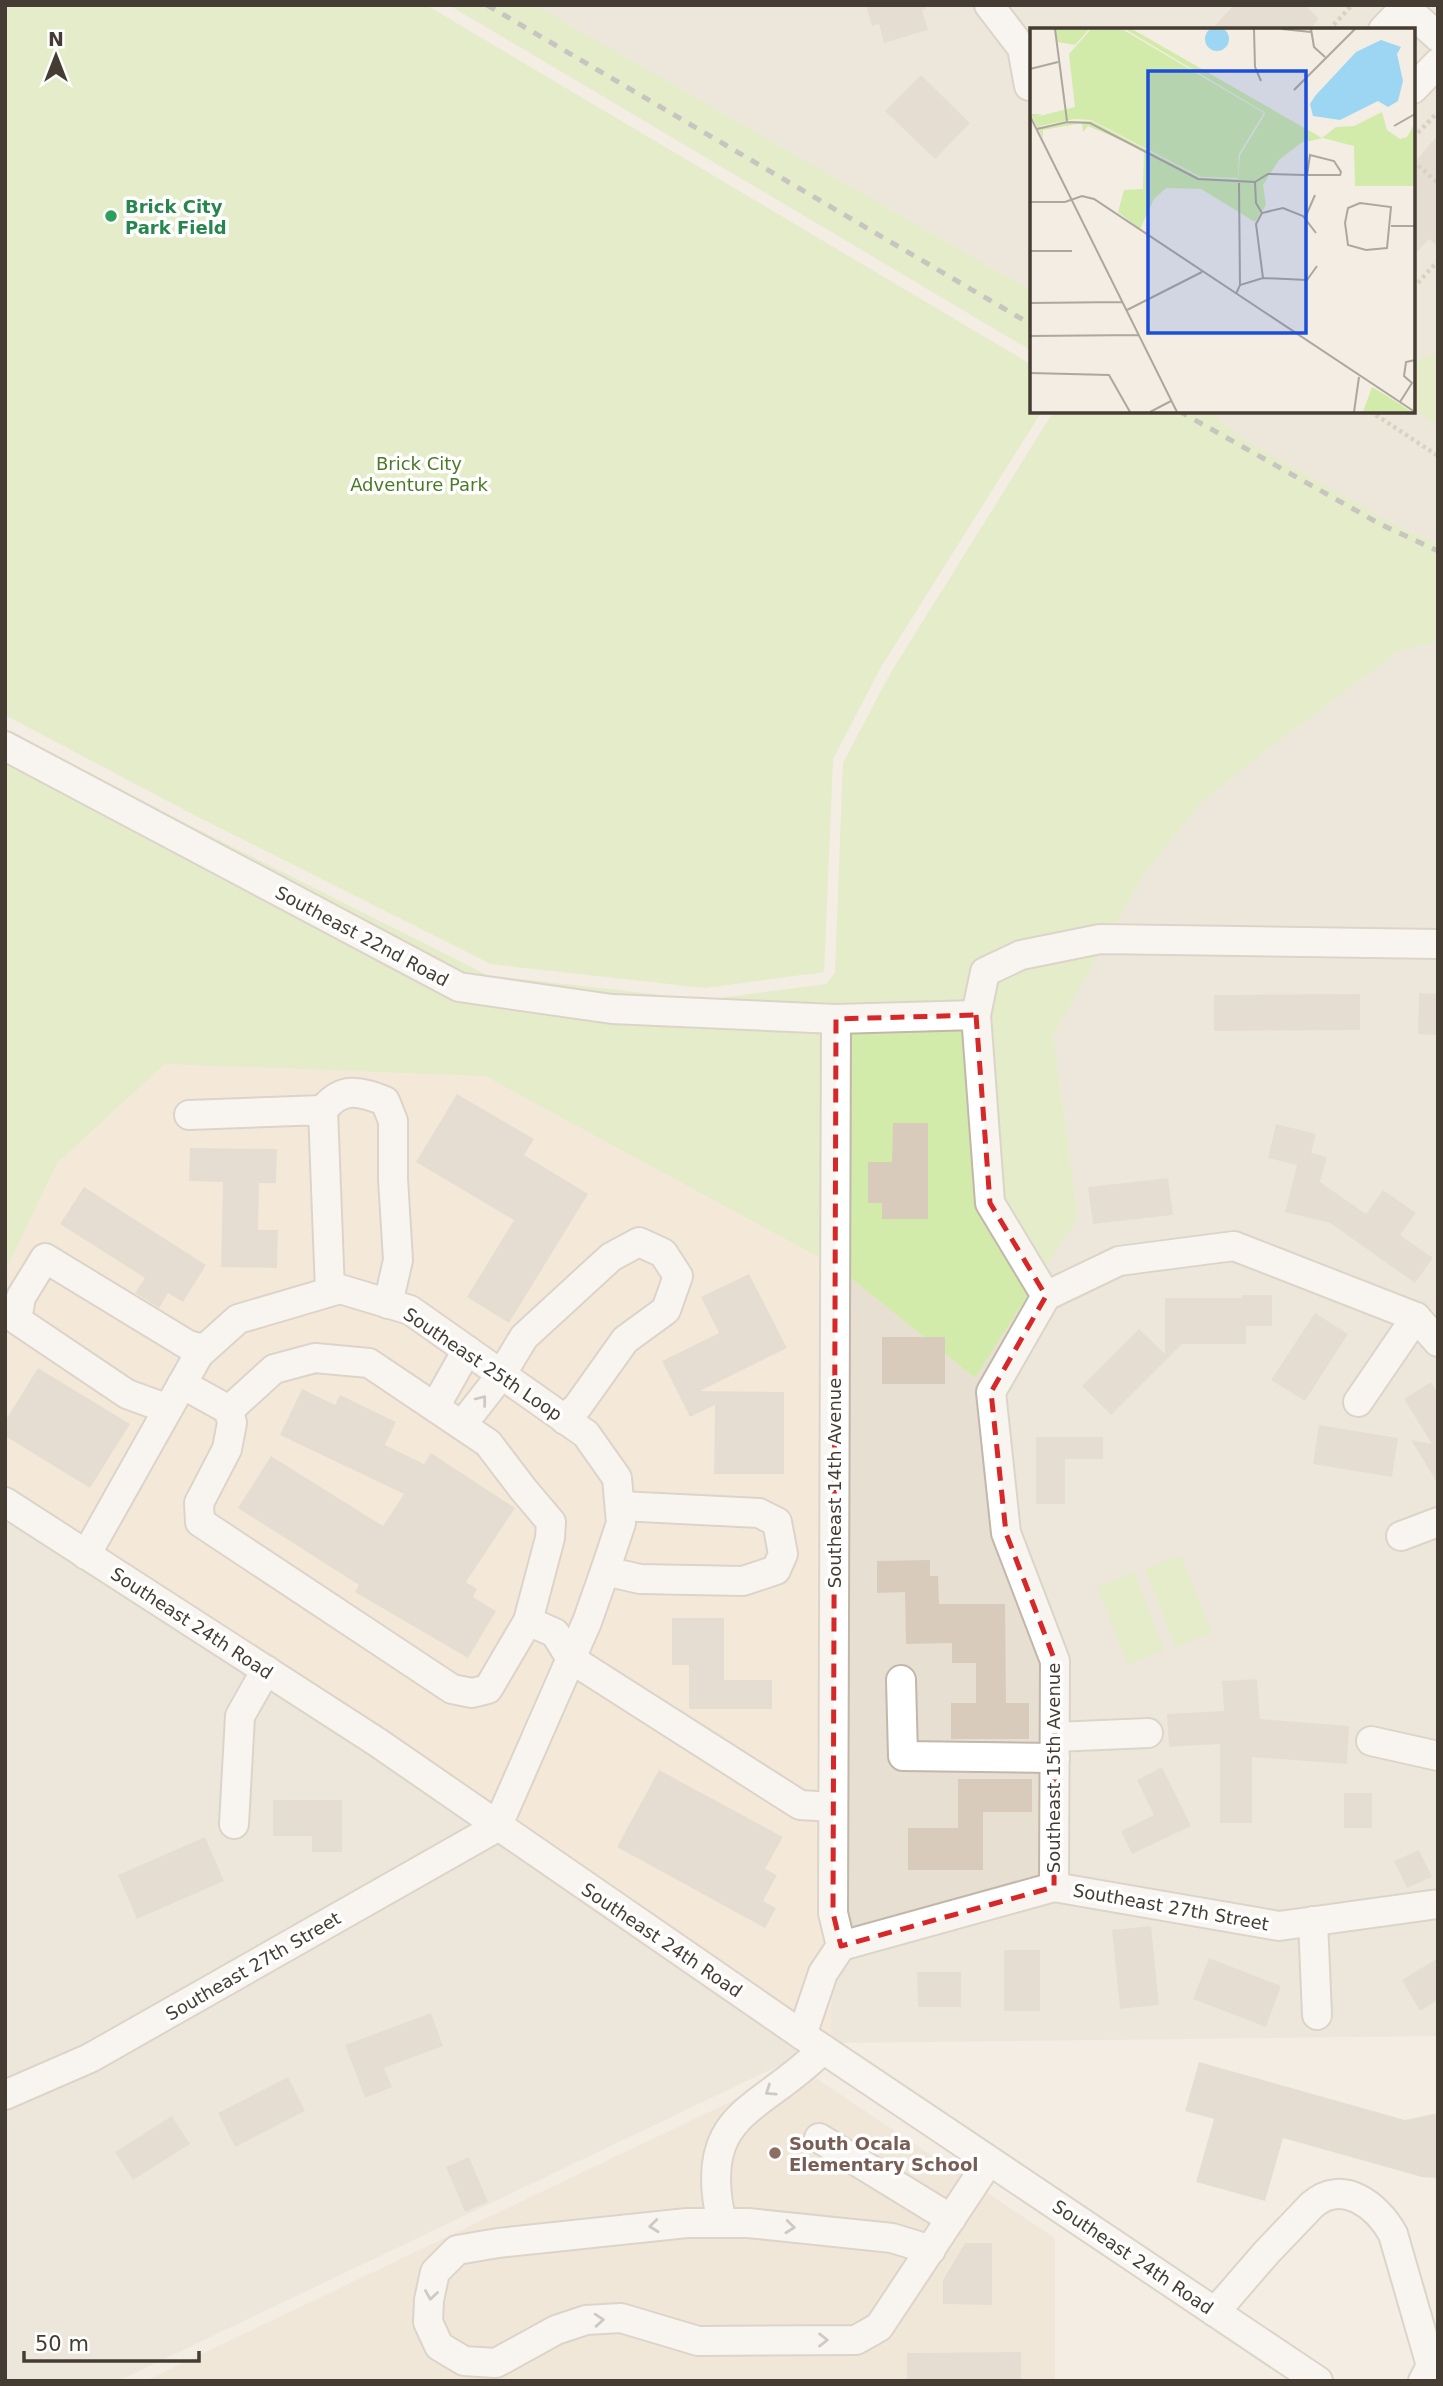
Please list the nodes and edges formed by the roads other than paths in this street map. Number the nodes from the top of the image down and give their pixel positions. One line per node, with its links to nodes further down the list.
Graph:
1 (989, 5): 5 (street)
2 (1385, 28): 3 (street)
3 (1438, 37)
4 (1438, 64): 6 (street)
5 (1029, 86)
6 (1415, 87)
7 (5, 746): 10 (street, Southeast 22nd Road)
8 (1438, 944): 9 (street)
9 (976, 1015): 10 (street); 14 (street)
10 (836, 1019): 41 (street, Southeast 14th Avenue)
11 (323, 1110): 12 (street); 13 (street); 15 (street)
12 (189, 1115)
13 (330, 1291): 15 (street, Southeast 25th Loop); 17 (street, Southeast 25th Loop)
14 (1046, 1296): 16 (street); 39 (street, Southeast 15th Avenue)
15 (388, 1304): 18 (street, Southeast 25th Loop)
16 (1431, 1331): 21 (street)
17 (204, 1349): 20 (street, Southeast 25th Loop); 23 (street)
18 (467, 1350): 19 (street, Southeast 25th Loop); 22 (street)
19 (501, 1375): 25 (street, Southeast 25th Loop); 25 (street); 26 (street, one-way to 19)
20 (182, 1384): 23 (street, Southeast 25th Loop); 24 (street)
21 (1358, 1402)
22 (435, 1407): 24 (street); 26 (street)
23 (168, 1409): 31 (street, Southeast 25th Loop)
24 (229, 1410): 33 (street)
25 (565, 1420): 28 (street, Southeast 25th Loop)
26 (462, 1425): 33 (street)
27 (5, 1502): 31 (street, Southeast 24th Road)
28 (620, 1506): 32 (street, Southeast 25th Loop); 32 (street)
29 (1438, 1522): 30 (street)
30 (1401, 1535)
31 (86, 1555): 35 (street, Southeast 24th Road)
32 (604, 1571): 34 (street, Southeast 25th Loop)
33 (528, 1622): 34 (street)
34 (571, 1659): 41 (street); 43 (street, Southeast 25th Loop)
35 (266, 1671): 42 (street); 43 (street, Southeast 24th Road)
36 (901, 1680): 39 (street)
37 (1148, 1733): 39 (street)
38 (1371, 1741): 40 (street)
39 (1055, 1748): 44 (street, Southeast 15th Avenue)
40 (1438, 1756)
41 (833, 1807): 47 (street, Southeast 14th Avenue)
42 (234, 1825)
43 (497, 1827): 49 (street, Southeast 24th Road); 50 (street, Southeast 27th Street)
44 (1054, 1887): 46 (street, Southeast 27th Street); 47 (street, Southeast 27th Street)
45 (1438, 1904): 46 (street, Southeast 27th Street)
46 (1313, 1921): 48 (street)
47 (841, 1946): 49 (street)
48 (1317, 2015)
49 (813, 2042): 52 (street, Southeast 24th Road); 54 (street, one-way to 54)
50 (5, 2095)
51 (818, 2138): 53 (street)
52 (989, 2161): 53 (street); 56 (street, Southeast 24th Road)
53 (951, 2219): 55 (street)
54 (722, 2223): 55 (street, one-way to 55); 55 (street, one-way to 55)
55 (930, 2250)
56 (1215, 2312): 57 (street, Southeast 24th Road); 58 (street)
57 (1286, 2372): 59 (street, Southeast 24th Road)
58 (1430, 2372)
59 (1318, 2381)

